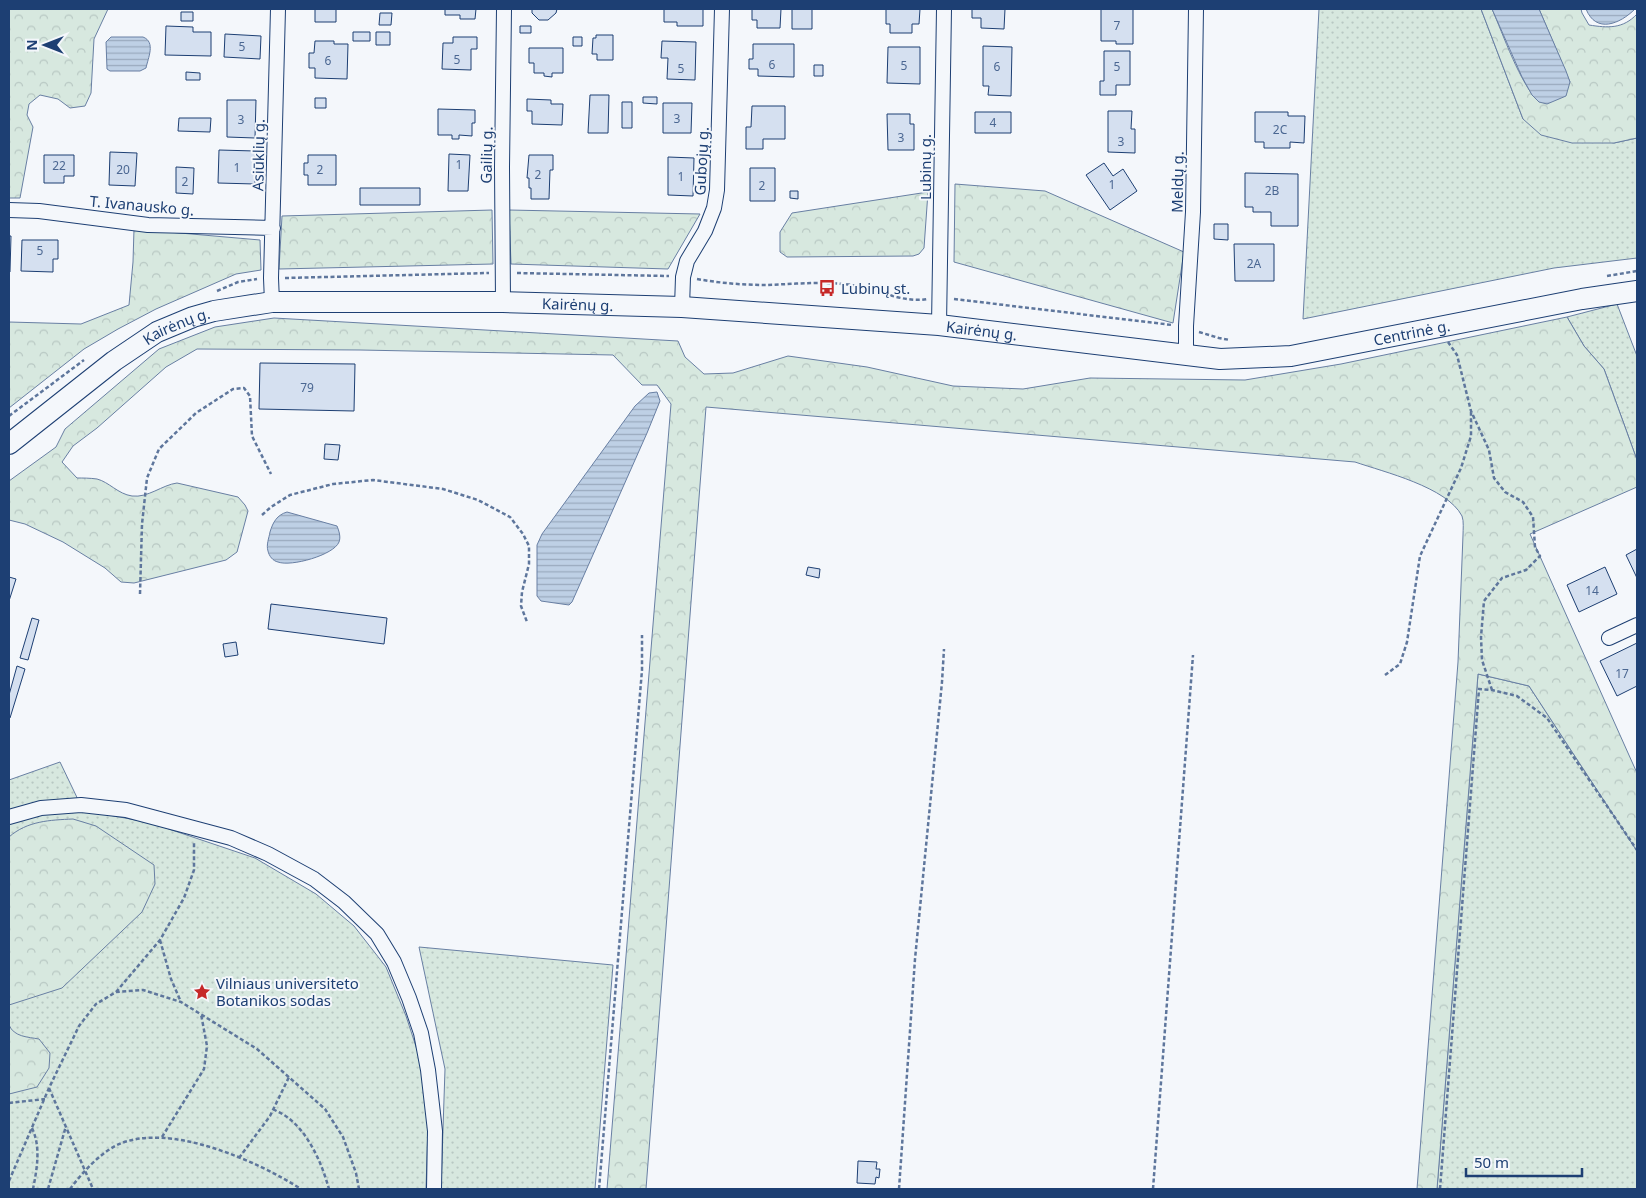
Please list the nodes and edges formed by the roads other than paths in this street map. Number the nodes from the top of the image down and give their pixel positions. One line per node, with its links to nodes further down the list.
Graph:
1 (278, 9): 7 (street, Asiūklių g.)
2 (504, 9): 10 (street, Gailių g.)
3 (722, 9): 11 (street, Gubojų g.)
4 (944, 9): 12 (street, Lubinų g.)
5 (1196, 9): 13 (street, Meldų g.)
6 (9, 210): 7 (street, T. Ivanausko g.)
7 (273, 228): 9 (street, Asiūklių g.)
8 (1637, 291): 13 (main road, Centrinė g.)
9 (272, 302): 10 (main road, Kairėnų g.); 14 (main road, Kairėnų g.)
10 (502, 302): 11 (main road, Kairėnų g.)
11 (682, 307): 12 (main road, Kairėnų g.)
12 (939, 325): 13 (main road, Kairėnų g.)
13 (1186, 356)
14 (9, 444)
15 (1637, 625): 16 (street)
16 (1609, 638)
17 (9, 817): 18 (street)
18 (434, 1189)

